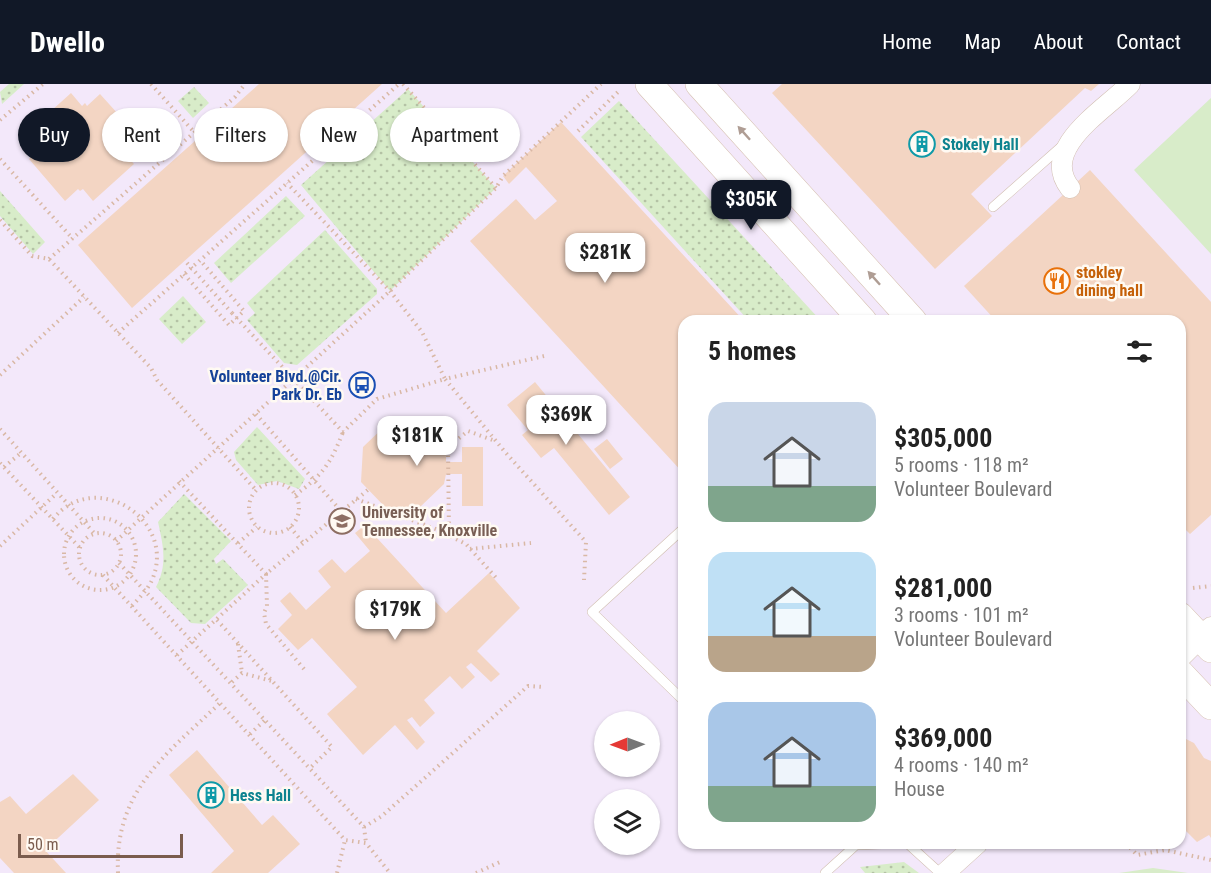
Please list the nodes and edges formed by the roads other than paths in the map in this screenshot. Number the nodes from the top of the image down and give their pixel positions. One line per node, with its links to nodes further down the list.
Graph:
1 (649, 84): 4 (street)
2 (701, 84): 4 (street); 9 (street, one-way to 2)
3 (1130, 84): 5 (street)
4 (673, 111): 8 (street)
5 (1071, 139): 6 (street); 7 (lane)
6 (1070, 188)
7 (993, 207)
8 (858, 315)
9 (908, 315)
10 (678, 533): 15 (lane)
11 (1186, 621): 12 (street)
12 (1207, 638): 13 (street)
13 (1186, 654)
14 (1186, 679): 16 (street)
15 (678, 695)
16 (1211, 706)
17 (850, 849): 20 (lane)
18 (914, 849): 21 (lane)
19 (971, 849): 22 (street)
20 (825, 873)
21 (940, 873)
22 (945, 873)

